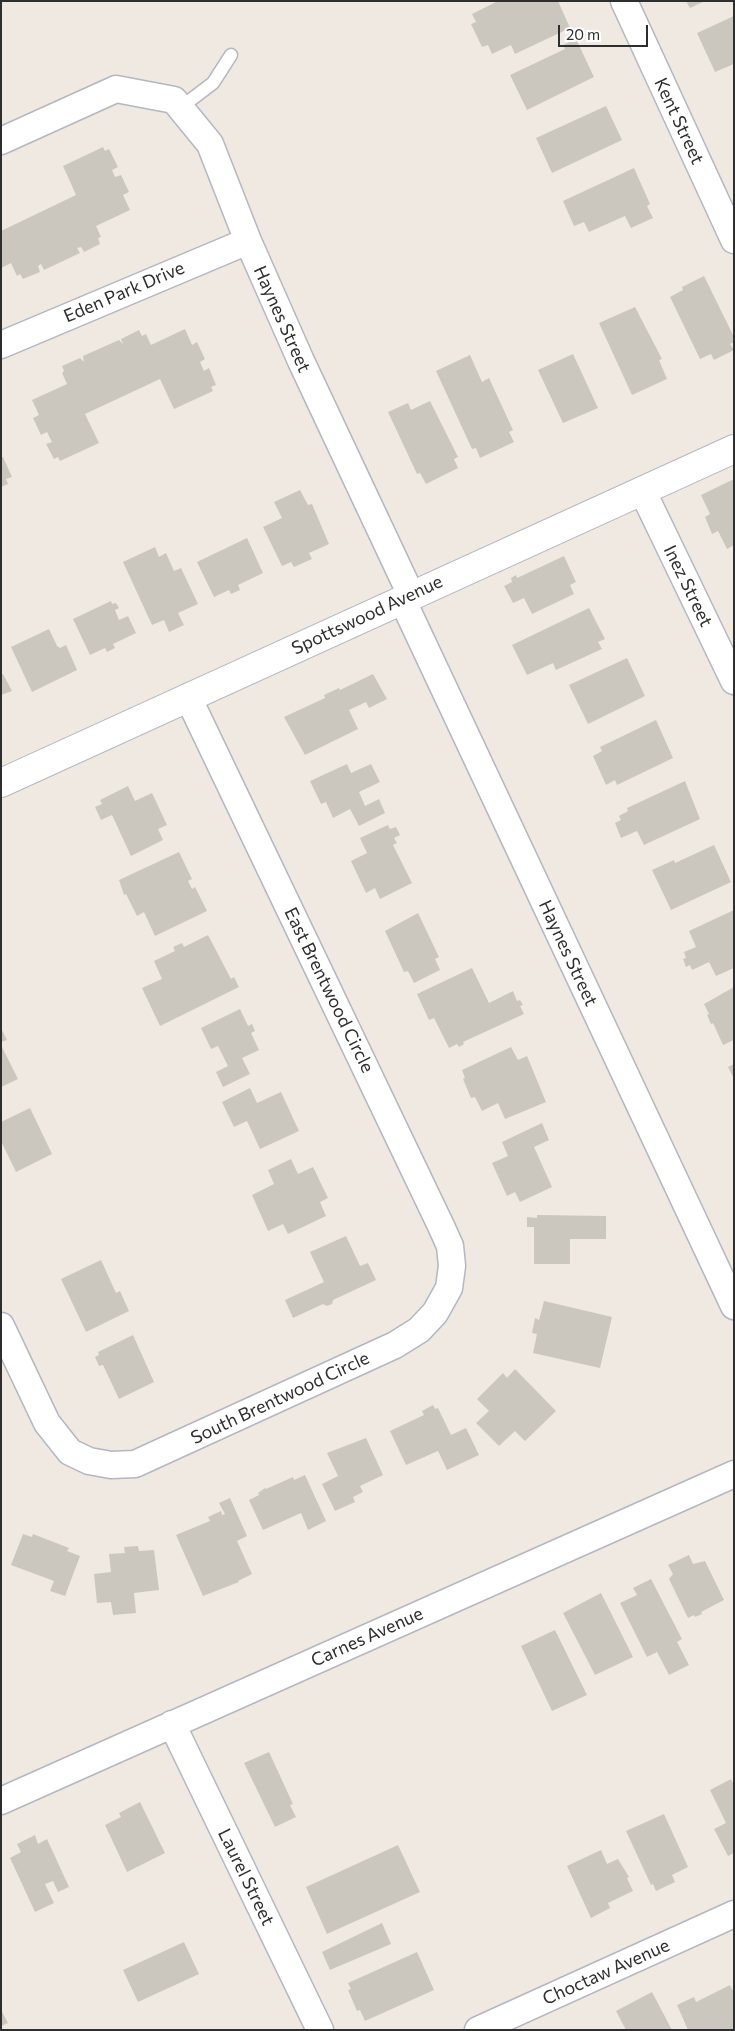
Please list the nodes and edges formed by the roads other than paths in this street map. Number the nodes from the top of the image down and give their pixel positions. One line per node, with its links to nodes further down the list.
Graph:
1 (624, 1): 5 (street, Kent Street)
2 (231, 55): 3 (lane)
3 (180, 108): 4 (street, Haynes Street); 6 (street, Haynes Street)
4 (1, 141)
5 (734, 240)
6 (248, 241): 7 (street, Eden Park Drive); 10 (street, Haynes Street)
7 (1, 345)
8 (734, 450): 9 (street, Spottswood Avenue)
9 (643, 492): 10 (street, Spottswood Avenue); 11 (street, Inez Street)
10 (406, 597): 12 (street, Spottswood Avenue); 15 (street, Haynes Street)
11 (734, 681)
12 (188, 697): 13 (street, Spottswood Avenue); 14 (street, East Brentwood Circle)
13 (1, 783)
14 (448, 1288): 16 (street, South Brentwood Circle)
15 (734, 1306)
16 (1, 1326)
17 (734, 1474): 18 (street, Carnes Avenue)
18 (172, 1724): 19 (street, Carnes Avenue); 21 (street, Laurel Street)
19 (1, 1801)
20 (734, 1914): 22 (street, Choctaw Avenue)
21 (320, 2030)
22 (478, 2030)

